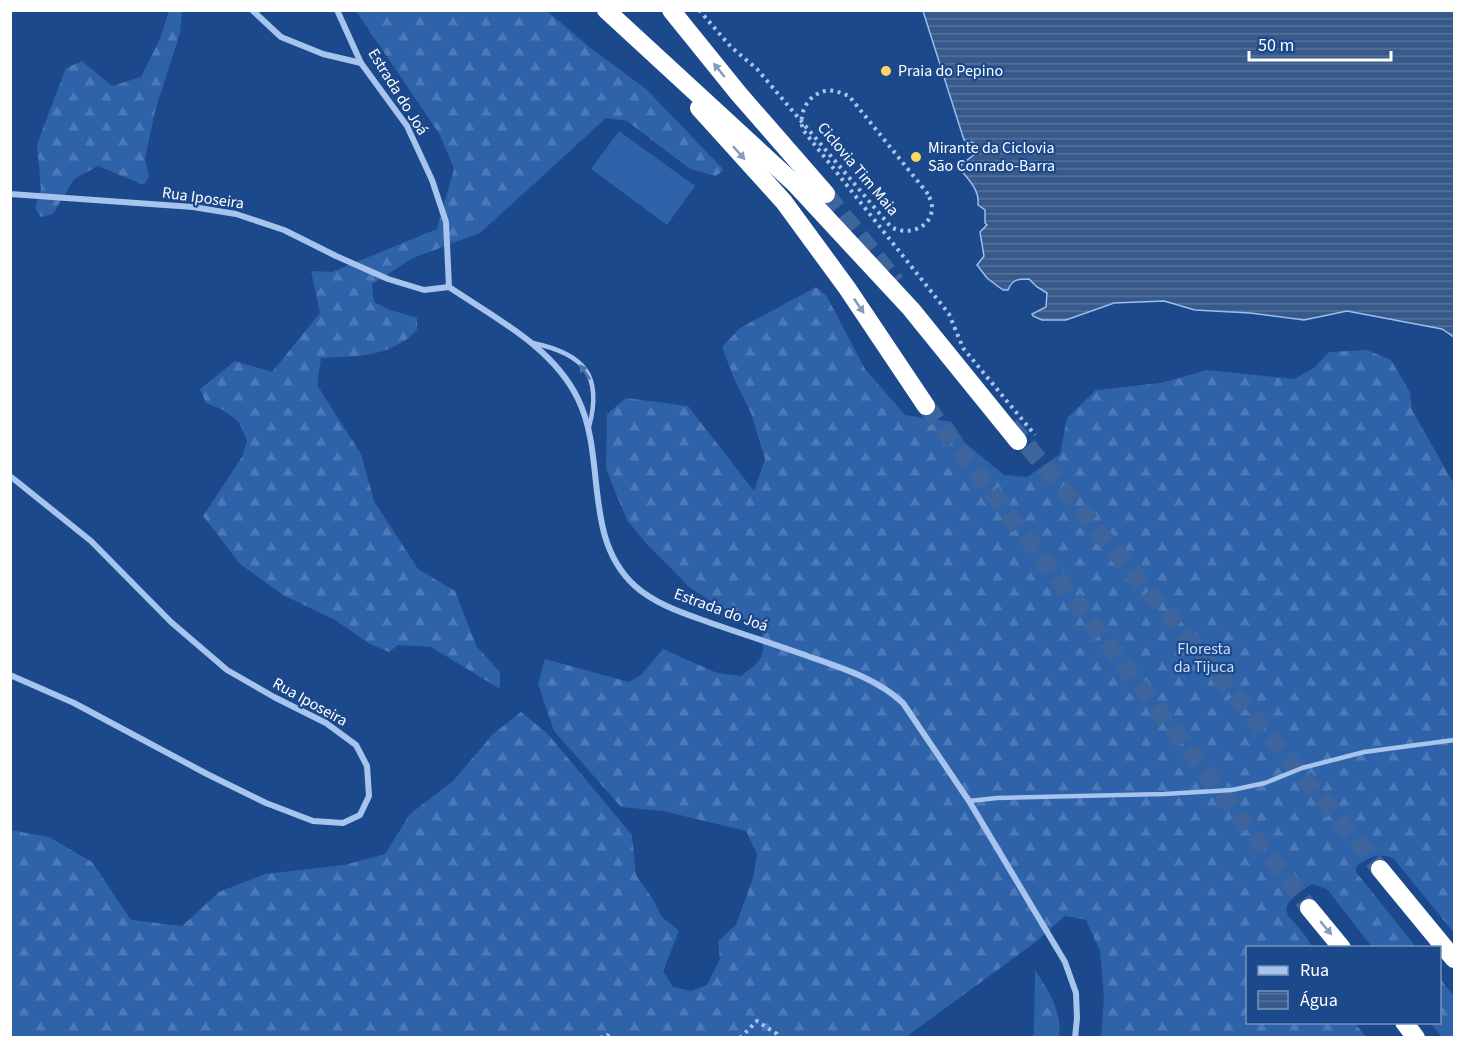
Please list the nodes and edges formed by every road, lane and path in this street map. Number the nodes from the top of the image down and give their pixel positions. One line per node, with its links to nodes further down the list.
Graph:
1 (252, 10): 7 (street)
2 (337, 10): 7 (street, Estrada do Joá)
3 (606, 10): 6 (highway)
4 (671, 10): 9 (highway, one-way to 4)
5 (699, 10): 14 (path, Ciclovia Tim Maia, bridge)
6 (644, 47): 12 (highway, one-way to 12); 15 (highway)
7 (361, 63): 10 (street, Estrada do Joá)
8 (10, 194): 10 (street, Rua Iposeira)
9 (826, 194)
10 (449, 287): 11 (street, Estrada do Joá)
11 (530, 343): 13 (street, Estrada do Joá); 13 (lane, one-way to 11)
12 (926, 406)
13 (589, 427): 19 (street, Estrada do Joá)
14 (1035, 435)
15 (1018, 441)
16 (10, 476): 17 (street, Rua Iposeira)
17 (10, 675)
18 (1455, 740): 19 (lane)
19 (969, 801): 31 (street, Estrada do Joá)
20 (1309, 908): 21 (highway, one-way to 21)
21 (1340, 946)
22 (1431, 946): 24 (highway)
23 (1441, 957): 25 (highway)
24 (1455, 959)
25 (1455, 975)
26 (1405, 1024): 32 (highway)
27 (600, 1038): 28 (path)
28 (611, 1038)
29 (740, 1038): 30 (path)
30 (778, 1038)
31 (1075, 1038)
32 (1416, 1038)

